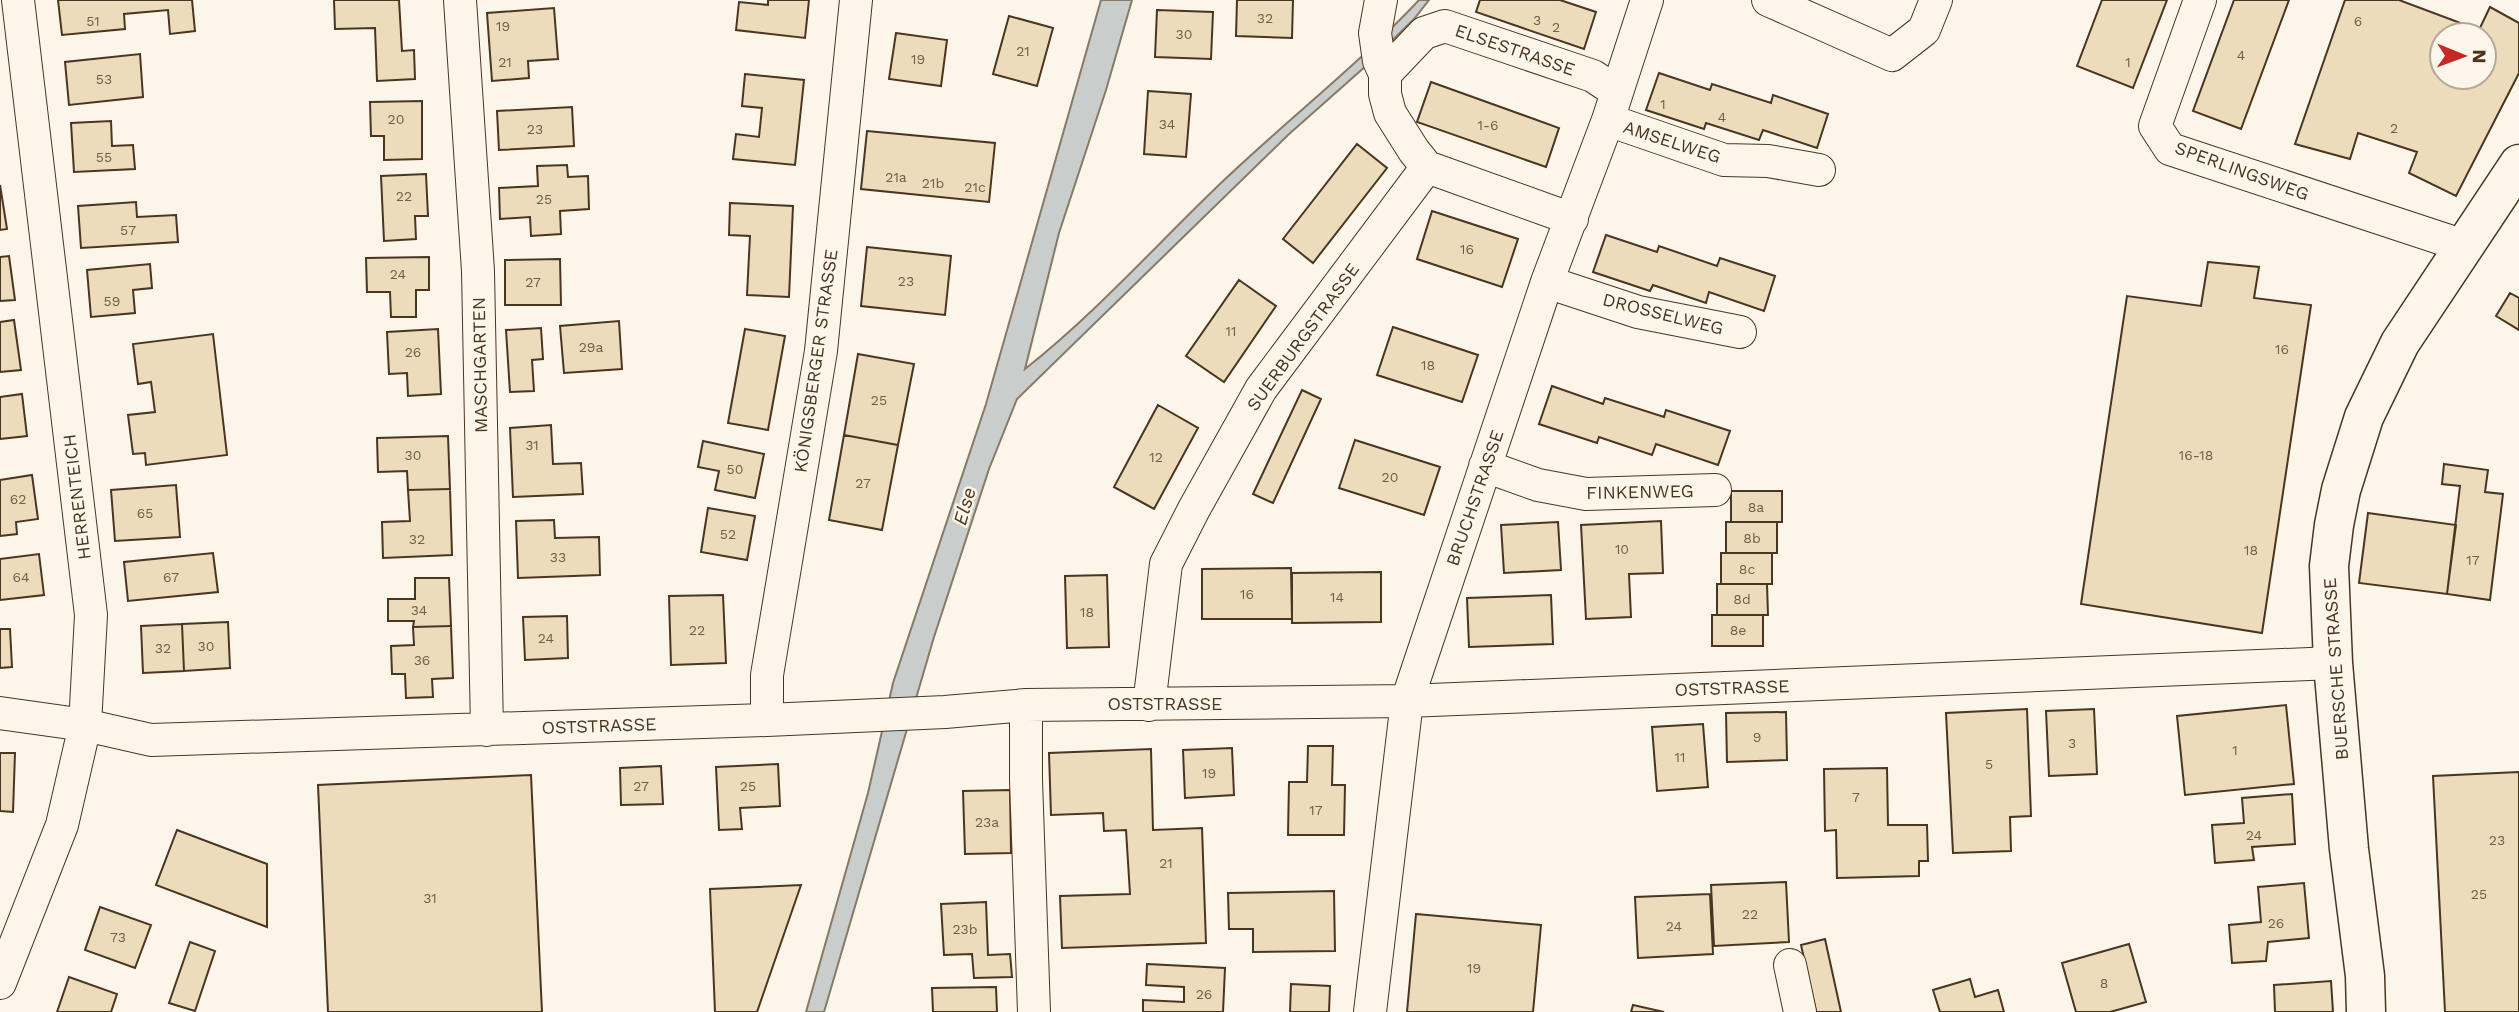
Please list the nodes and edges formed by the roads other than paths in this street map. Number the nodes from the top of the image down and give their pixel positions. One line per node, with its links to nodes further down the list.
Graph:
1 (18, 0): 9 (street, HERRENTEICH)
2 (460, 0): 28 (street, MASCHGARTEN)
3 (856, 0): 26 (street, KÖNIGSBERGER STRASSE)
4 (1381, 0): 10 (street)
5 (1647, 0): 11 (street, BRUCHSTRASSE)
6 (1768, 0): 7 (street)
7 (1936, 0)
8 (2200, 0): 16 (street, SPERLINGSWEG)
9 (10, 32): 27 (street, HERRENTEICH)
10 (1380, 56): 11 (street, ELSESTRASSE); 13 (street)
11 (1613, 106): 14 (street, AMSELWEG); 15 (street, BRUCHSTRASSE)
12 (2519, 164): 16 (main road, BUERSCHE STRASSE)
13 (1427, 167): 15 (street); 24 (street, SUERBURGSTRASSE)
14 (1819, 170)
15 (1572, 219): 17 (street, BRUCHSTRASSE)
16 (2464, 247): 21 (main road, BUERSCHE STRASSE)
17 (1547, 282): 18 (street, DROSSELWEG); 19 (street, BRUCHSTRASSE)
18 (1740, 332)
19 (1485, 466): 20 (street, FINKENWEG); 22 (street, BRUCHSTRASSE)
20 (1715, 490)
21 (2333, 663): 22 (street, OSTSTRASSE); 34 (main road, BUERSCHE STRASSE)
22 (1406, 701): 24 (street, OSTSTRASSE); 32 (street, BRUCHSTRASSE)
23 (1026, 705): 24 (street, OSTSTRASSE); 26 (street, OSTSTRASSE); 31 (street)
24 (1149, 705)
25 (0, 713): 27 (street, OSTSTRASSE)
26 (767, 720): 28 (street, OSTSTRASSE)
27 (85, 725): 28 (street, OSTSTRASSE); 30 (street, HERRENTEICH)
28 (487, 730)
29 (1790, 965): 33 (street)
30 (0, 983)
31 (1034, 1012)
32 (1370, 1012)
33 (1800, 1012)
34 (2366, 1012)

